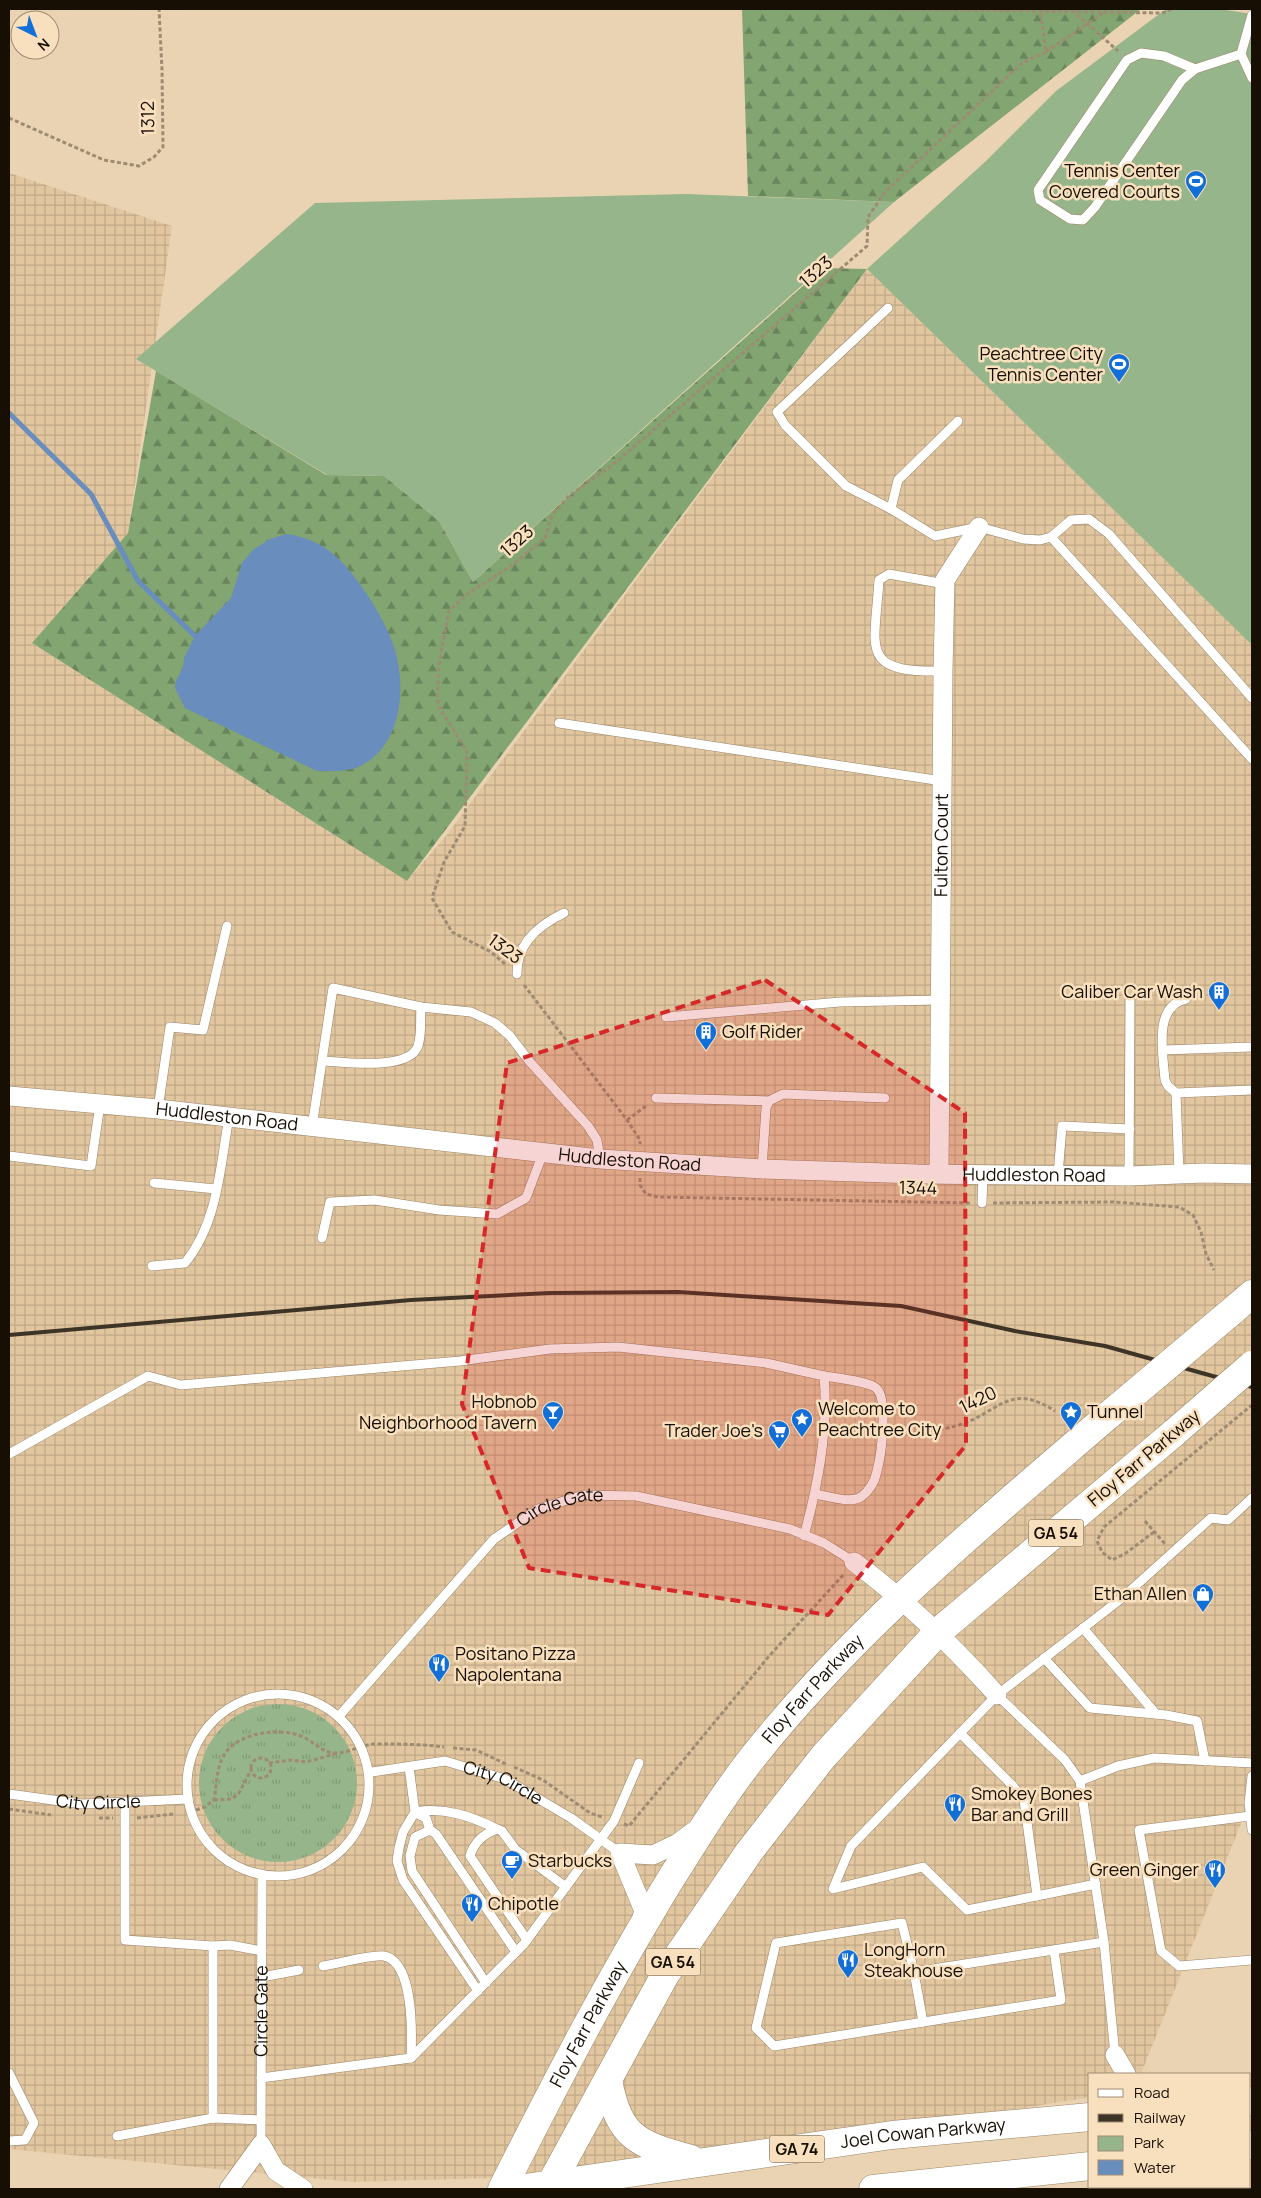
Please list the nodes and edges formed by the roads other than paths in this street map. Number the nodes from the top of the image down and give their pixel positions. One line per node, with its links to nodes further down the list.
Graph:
1 (1252, 15): 2 (lane)
2 (1241, 54): 3 (lane); 4 (lane)
3 (1195, 69): 3 (lane)
4 (1252, 78)
5 (888, 308): 7 (lane)
6 (958, 421): 7 (lane)
7 (891, 509): 8 (lane)
8 (978, 526): 9 (lane); 10 (street, Fulton Court)
9 (1051, 537): 12 (lane); 14 (lane)
10 (945, 584): 11 (street, Fulton Court); 11 (lane)
11 (943, 671): 15 (street, Fulton Court)
12 (1252, 698)
13 (559, 723): 15 (lane)
14 (1252, 759)
15 (942, 781): 20 (street, Fulton Court)
16 (564, 913): 18 (lane)
17 (226, 926): 34 (lane)
18 (517, 974)
19 (1186, 999): 25 (lane)
20 (940, 1000): 23 (lane); 42 (street, Fulton Court)
21 (1130, 1000): 37 (lane)
22 (421, 1007): 26 (lane); 26 (lane); 40 (lane)
23 (666, 1017)
24 (1252, 1047): 25 (lane)
25 (1163, 1050): 28 (lane)
26 (323, 1061): 36 (lane)
27 (1252, 1090): 28 (lane)
28 (1176, 1093): 44 (lane)
29 (9, 1096): 33 (street, Huddleston Road)
30 (656, 1098): 32 (lane)
31 (885, 1098): 32 (lane)
32 (769, 1101): 41 (lane)
33 (100, 1104): 34 (street, Huddleston Road); 39 (lane)
34 (158, 1109): 35 (street, Huddleston Road)
35 (229, 1118): 36 (street, Huddleston Road); 49 (lane)
36 (312, 1128): 38 (street, Huddleston Road)
37 (1130, 1128): 46 (lane); 47 (lane)
38 (543, 1153): 40 (street, Huddleston Road); 51 (lane)
39 (9, 1156)
40 (600, 1159): 41 (street, Huddleston Road)
41 (762, 1169): 42 (street, Huddleston Road)
42 (939, 1173): 43 (street, Huddleston Road)
43 (984, 1174): 46 (street, Huddleston Road); 50 (lane)
44 (1179, 1174): 45 (street, Huddleston Road); 47 (street, Huddleston Road)
45 (1252, 1174)
46 (1058, 1175): 47 (street, Huddleston Road)
47 (1129, 1176)
48 (154, 1183): 49 (lane)
49 (216, 1189): 52 (lane)
50 (982, 1203)
51 (322, 1238)
52 (152, 1266)
53 (1245, 1300): 61 (main road, Floy Farr Parkway / GA 54, bridge)
54 (1252, 1365): 63 (main road, Floy Farr Parkway / GA 54, bridge)
55 (824, 1376): 56 (lane); 57 (lane); 57 (lane)
56 (9, 1454)
57 (815, 1494): 59 (lane)
58 (1252, 1498): 62 (lane)
59 (804, 1536): 60 (lane, Circle Gate); 67 (lane, Circle Gate)
60 (854, 1562): 61 (street)
61 (901, 1597): 63 (street); 81 (main road, Floy Farr Parkway / GA 54)
62 (1083, 1628): 64 (lane); 66 (lane)
63 (937, 1633): 65 (street); 112 (main road, Floy Farr Parkway / GA 54)
64 (1044, 1658): 65 (lane); 66 (lane)
65 (996, 1695): 68 (lane); 75 (lane)
66 (1156, 1714): 69 (lane)
67 (340, 1715): 73 (lane); 77 (lane)
68 (960, 1733): 90 (lane); 90 (lane)
69 (1205, 1761): 71 (lane); 75 (lane)
70 (639, 1763): 85 (lane)
71 (1252, 1763)
72 (410, 1767): 73 (lane, City Circle); 79 (lane); 85 (lane, City Circle)
73 (372, 1772): 87 (lane)
74 (1252, 1776): 80 (lane)
75 (1080, 1781): 88 (lane)
76 (9, 1797): 78 (lane, City Circle)
77 (188, 1799): 78 (lane, City Circle); 87 (lane)
78 (125, 1802): 94 (lane)
79 (415, 1812): 82 (lane); 83 (lane); 104 (lane)
80 (1250, 1816): 84 (lane); 98 (lane)
81 (708, 1820): 86 (street); 93 (main road, Floy Farr Parkway / GA 54)
82 (497, 1829): 89 (lane); 91 (lane)
83 (430, 1830): 97 (lane); 103 (lane)
84 (1252, 1830)
85 (602, 1838): 86 (lane, City Circle); 89 (lane)
86 (620, 1853): 93 (street, City Circle)
87 (262, 1878): 96 (lane, Circle Gate)
88 (1096, 1884): 90 (lane); 92 (lane)
89 (566, 1887): 91 (lane)
90 (1037, 1896)
91 (528, 1940): 97 (lane)
92 (1104, 1942): 95 (lane); 106 (lane)
93 (633, 1943): 124 (main road, Floy Farr Parkway / GA 54)
94 (213, 1946): 96 (lane); 114 (lane)
95 (1054, 1950): 101 (lane); 105 (lane)
96 (262, 1951): 102 (lane, Circle Gate)
97 (516, 1952): 103 (lane)
98 (1252, 1960)
99 (323, 1966): 107 (lane)
100 (299, 1970): 102 (lane)
101 (914, 1972): 105 (lane); 105 (lane)
102 (262, 1977): 111 (lane, Circle Gate)
103 (486, 1983): 104 (lane)
104 (478, 1991): 107 (lane)
105 (923, 2022)
106 (1116, 2055): 109 (street); 110 (street)
107 (411, 2058): 111 (lane)
108 (9, 2073): 117 (lane)
109 (1113, 2073)
110 (1125, 2073)
111 (261, 2078): 115 (lane, Circle Gate)
112 (608, 2080): 119 (main road); 121 (main road, Floy Farr Parkway / GA 54)
113 (1085, 2115): 119 (main road, Joel Cowan Parkway / GA 74)
114 (213, 2118): 115 (lane); 116 (lane)
115 (261, 2120): 118 (lane, Circle Gate)
116 (117, 2136)
117 (9, 2140)
118 (261, 2145): 122 (street); 123 (street)
119 (702, 2162): 121 (main road, Joel Cowan Parkway / GA 74)
120 (1088, 2166): 126 (main road)
121 (549, 2187): 125 (main road, Joel Cowan Parkway / GA 74)
122 (229, 2189)
123 (303, 2189)
124 (502, 2189)
125 (518, 2189)
126 (872, 2189)

